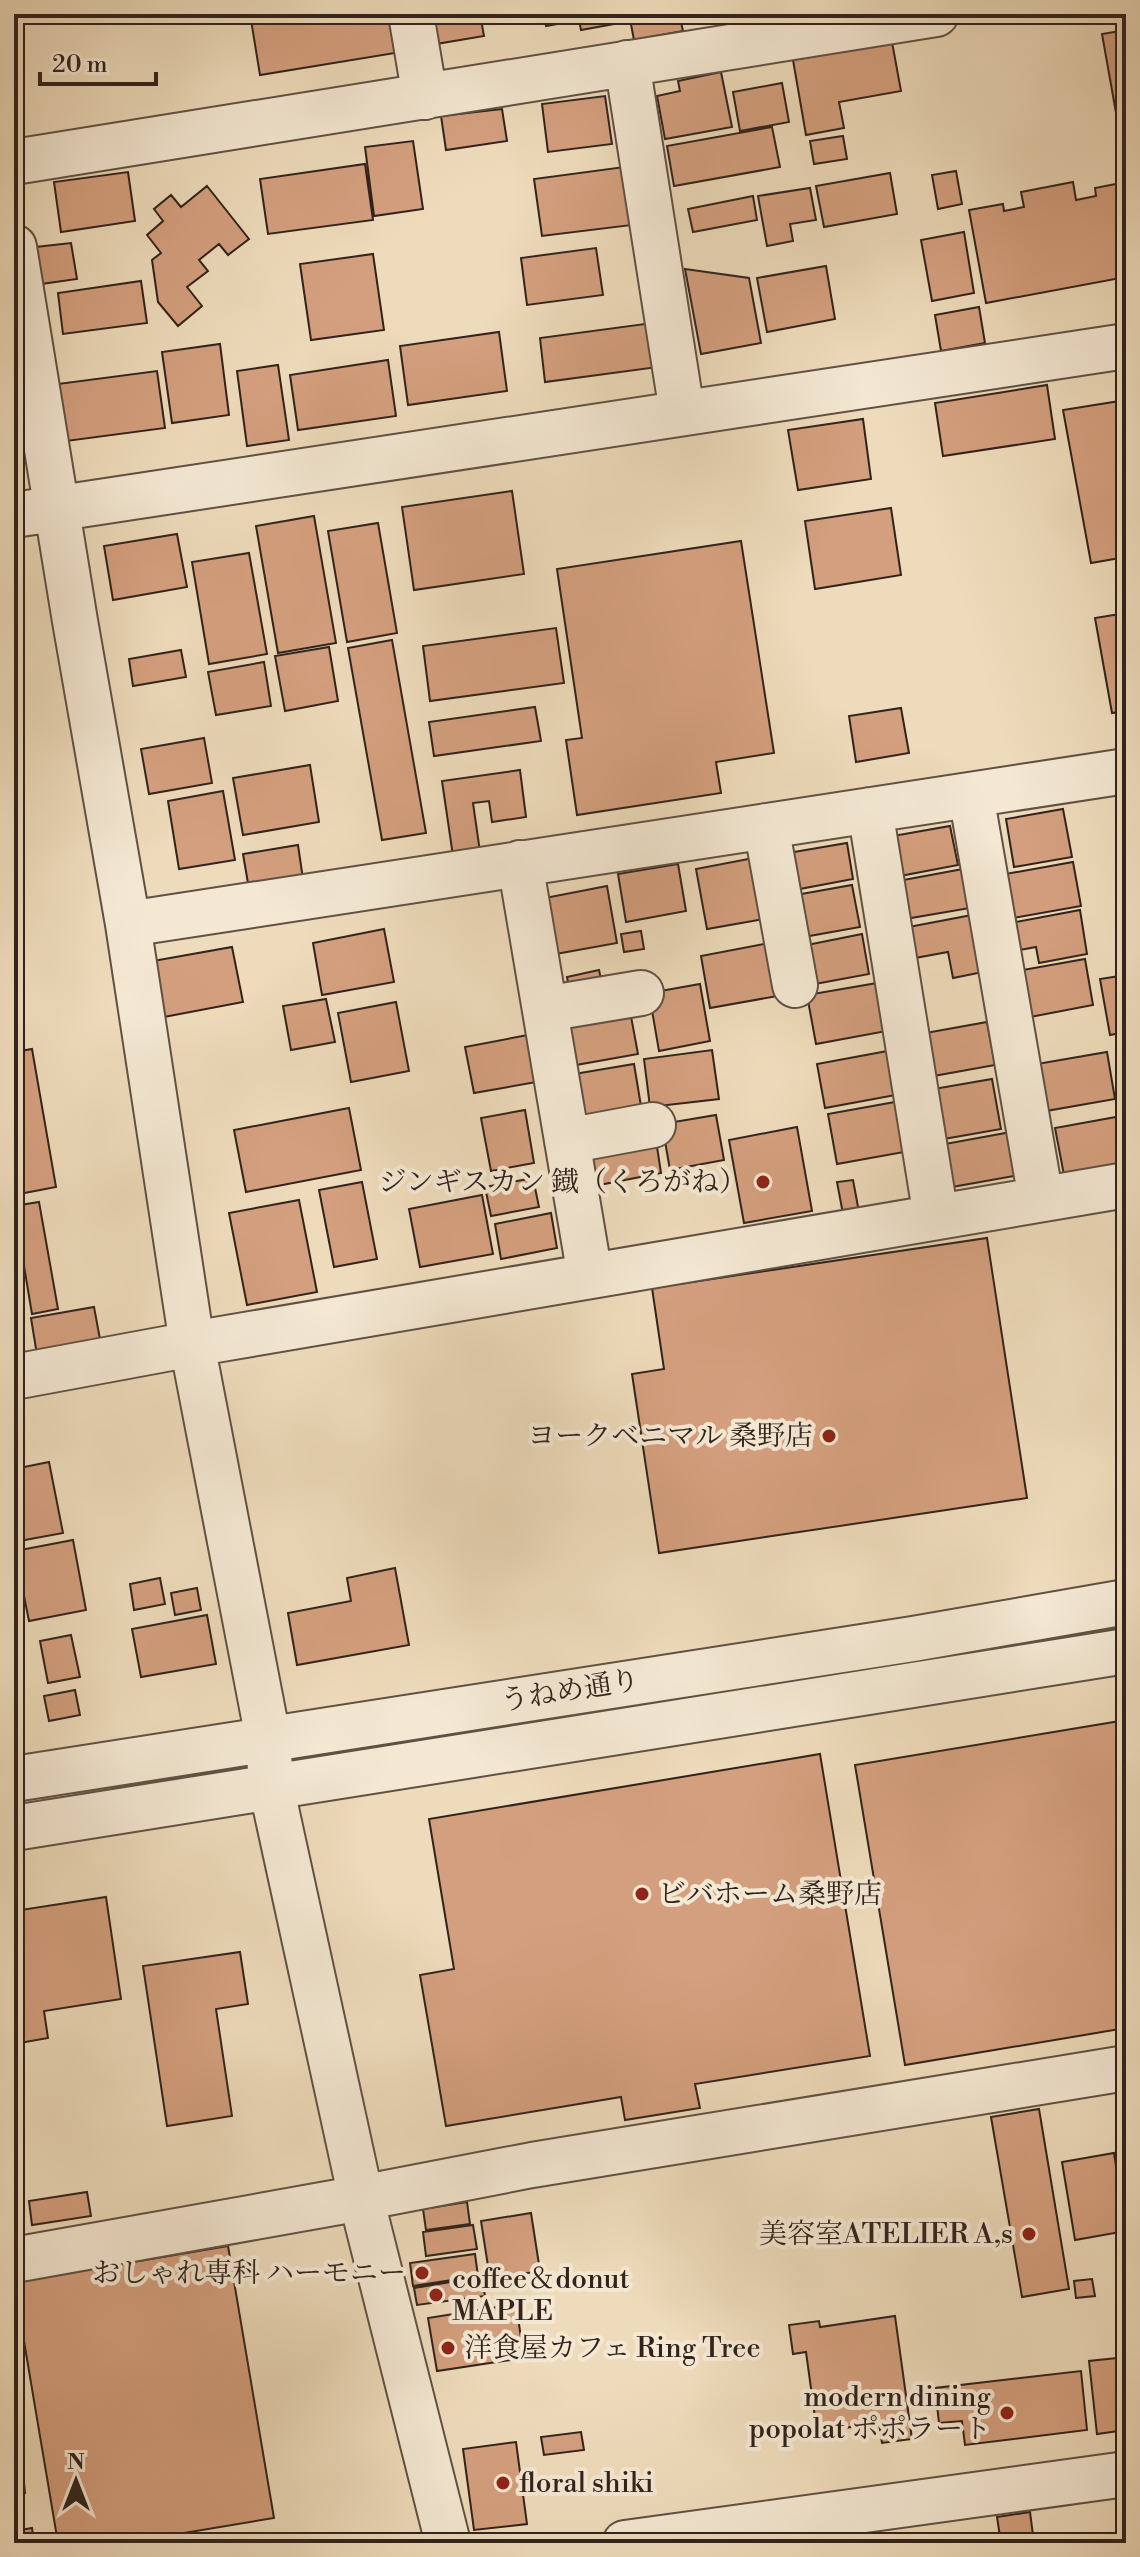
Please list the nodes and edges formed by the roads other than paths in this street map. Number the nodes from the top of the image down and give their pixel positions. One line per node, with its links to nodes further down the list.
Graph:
1 (411, 14): 5 (street)
2 (936, 14): 3 (street)
3 (823, 23): 4 (street)
4 (627, 63): 5 (street); 9 (street)
5 (425, 97): 6 (street)
6 (14, 162)
7 (14, 247): 10 (street)
8 (1126, 346): 9 (street)
9 (682, 412): 10 (street)
10 (57, 508): 11 (street); 17 (street)
11 (14, 515)
12 (1126, 771): 13 (street)
13 (971, 795): 14 (street); 24 (street)
14 (870, 810): 15 (street); 25 (street)
15 (766, 826): 16 (street); 18 (street)
16 (520, 863): 17 (street); 20 (street)
17 (128, 924): 27 (street)
18 (795, 985)
19 (641, 993): 20 (street)
20 (545, 1009): 22 (street)
21 (653, 1125): 22 (street)
22 (567, 1141): 26 (street)
23 (1126, 1185): 24 (street)
24 (1041, 1199): 25 (street)
25 (936, 1217): 26 (street)
26 (590, 1276): 27 (street)
27 (192, 1344): 28 (street); 31 (street)
28 (14, 1377)
29 (1126, 1602): 31 (street, うねめ通り)
30 (1126, 1651): 33 (street, うねめ通り)
31 (268, 1738): 32 (street, うねめ通り); 33 (street)
32 (14, 1779)
33 (271, 1786): 34 (street, うねめ通り); 36 (street)
34 (14, 1828)
35 (1126, 2068): 36 (street)
36 (361, 2198): 37 (street); 39 (street)
37 (14, 2260)
38 (1126, 2474): 40 (street)
39 (448, 2543)
40 (625, 2543)

